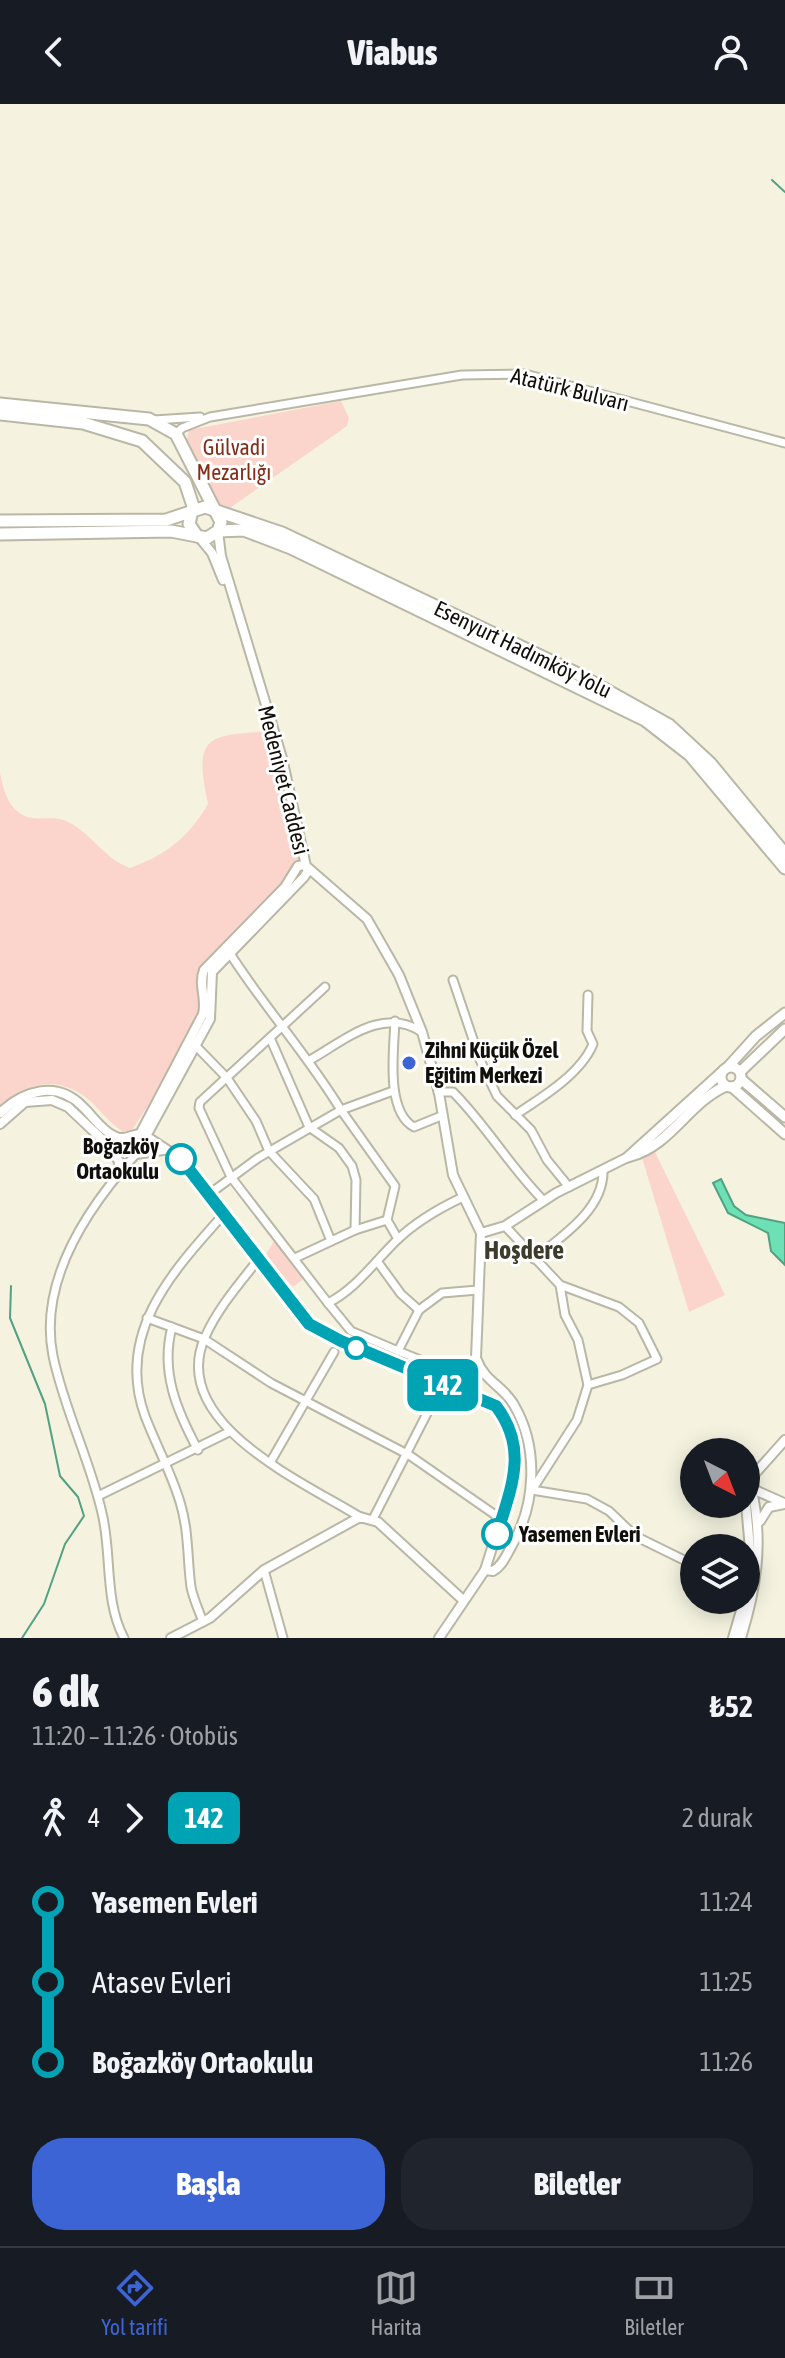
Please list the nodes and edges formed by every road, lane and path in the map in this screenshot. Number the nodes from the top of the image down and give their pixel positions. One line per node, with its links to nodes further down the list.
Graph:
1 (0, 404): 4 (main road, Atatürk Bulvarı)
2 (0, 414): 7 (main road)
3 (210, 417): 4 (street, Atatürk Bulvarı); 5 (street, Atatürk Bulvarı); 6 (street, Atatürk Bulvarı)
4 (152, 420): 5 (main road, Atatürk Bulvarı); 7 (main road)
5 (176, 434): 7 (main road); 8 (main road)
6 (785, 443)
7 (147, 444): 9 (main road)
8 (214, 509): 9 (main road); 11 (main road); 15 (main road, Esenyurt Hadımköy Yolu)
9 (192, 514): 10 (main road); 13 (main road)
10 (0, 521)
11 (218, 531): 13 (main road); 14 (street); 15 (main road, Esenyurt Hadımköy Yolu)
12 (0, 534): 13 (main road)
13 (198, 536): 14 (street)
14 (244, 633): 17 (street, Medeniyet Caddesi)
15 (630, 707): 16 (main road, Esenyurt Hadımköy Yolu); 18 (main road, Esenyurt Hadımköy Yolu)
16 (785, 854)
17 (306, 866): 19 (street); 27 (street, Medeniyet Caddesi)
18 (785, 868)
19 (227, 950): 25 (street); 29 (street)
20 (453, 980): 39 (street)
21 (325, 987): 25 (street)
22 (588, 995): 39 (street)
23 (785, 1013): 31 (main road)
24 (395, 1021): 27 (street); 30 (street); 35 (street)
25 (284, 1028): 28 (street); 30 (street)
26 (785, 1029): 32 (main road)
27 (422, 1032): 36 (street, Medeniyet Caddesi)
28 (271, 1040): 33 (street); 43 (street)
29 (193, 1044): 33 (street); 45 (street)
30 (310, 1060): 37 (street)
31 (725, 1069): 32 (main road); 34 (main road); 50 (main road)
32 (741, 1075): 34 (main road); 41 (main road)
33 (227, 1078): 48 (street); 53 (street)
34 (729, 1086): 44 (main road); 50 (main road)
35 (393, 1091): 37 (street); 40 (street)
36 (438, 1092): 40 (street, Medeniyet Caddesi); 57 (street)
37 (341, 1110): 43 (street); 59 (street)
38 (0, 1113): 45 (street)
39 (515, 1115): 54 (street)
40 (441, 1116): 56 (street, Medeniyet Caddesi)
41 (785, 1117)
42 (0, 1124): 46 (street)
43 (309, 1127): 48 (street); 61 (street)
44 (785, 1134)
45 (141, 1137): 47 (street); 49 (street); 49 (street)
46 (102, 1140): 49 (street); 51 (street)
47 (164, 1150): 49 (street); 55 (street)
48 (269, 1151): 53 (street); 64 (street)
49 (137, 1152): 51 (street)
50 (628, 1157): 52 (street)
51 (119, 1172): 90 (street)
52 (603, 1172): 54 (street); 66 (street)
53 (231, 1177): 55 (street); 65 (street)
54 (569, 1187): 57 (street)
55 (208, 1195): 58 (street)
56 (461, 1198): 62 (street, Medeniyet Caddesi); 63 (street)
57 (544, 1201): 60 (street)
58 (222, 1216): 67 (street); 73 (street)
59 (387, 1220): 61 (street); 63 (street)
60 (505, 1226): 62 (street); 66 (street)
61 (355, 1230): 64 (street)
62 (481, 1233): 70 (street)
63 (398, 1239): 68 (street)
64 (331, 1241): 65 (street)
65 (295, 1258): 71 (street)
66 (534, 1259): 69 (street)
67 (258, 1260): 75 (street); 79 (street)
68 (377, 1261): 71 (street); 72 (street)
69 (560, 1285): 80 (street); 80 (street)
70 (478, 1290): 72 (street); 78 (street)
71 (328, 1303): 76 (street)
72 (419, 1310): 76 (street)
73 (147, 1318): 74 (street); 87 (street)
74 (172, 1327): 75 (street); 84 (street)
75 (204, 1339): 81 (street); 82 (street)
76 (398, 1351): 78 (street)
77 (334, 1352): 81 (street)
78 (482, 1374): 89 (street)
79 (442, 1384): 85 (street); 96 (street)
80 (588, 1385): 89 (street)
81 (304, 1400): 85 (street); 86 (street)
82 (229, 1432): 84 (street); 86 (street)
83 (785, 1440): 88 (street)
84 (198, 1450): 87 (street)
85 (404, 1452): 95 (street); 96 (street)
86 (271, 1461): 93 (street)
87 (167, 1465): 90 (street); 103 (street)
88 (760, 1466)
89 (532, 1490): 98 (street); 100 (street)
90 (98, 1496): 104 (street)
91 (760, 1496): 92 (street)
92 (785, 1503): 97 (street)
93 (360, 1517): 95 (street); 99 (street)
94 (756, 1518): 97 (street)
95 (373, 1519): 101 (street)
96 (501, 1519): 100 (street)
97 (758, 1530): 109 (street)
98 (680, 1558)
99 (264, 1570): 103 (street); 106 (street)
100 (485, 1570): 101 (street)
101 (463, 1600): 107 (street)
102 (740, 1614): 108 (street)
103 (203, 1622): 105 (street)
104 (124, 1638)
105 (171, 1638)
106 (283, 1638)
107 (439, 1638)
108 (733, 1638)
109 (741, 1638)

